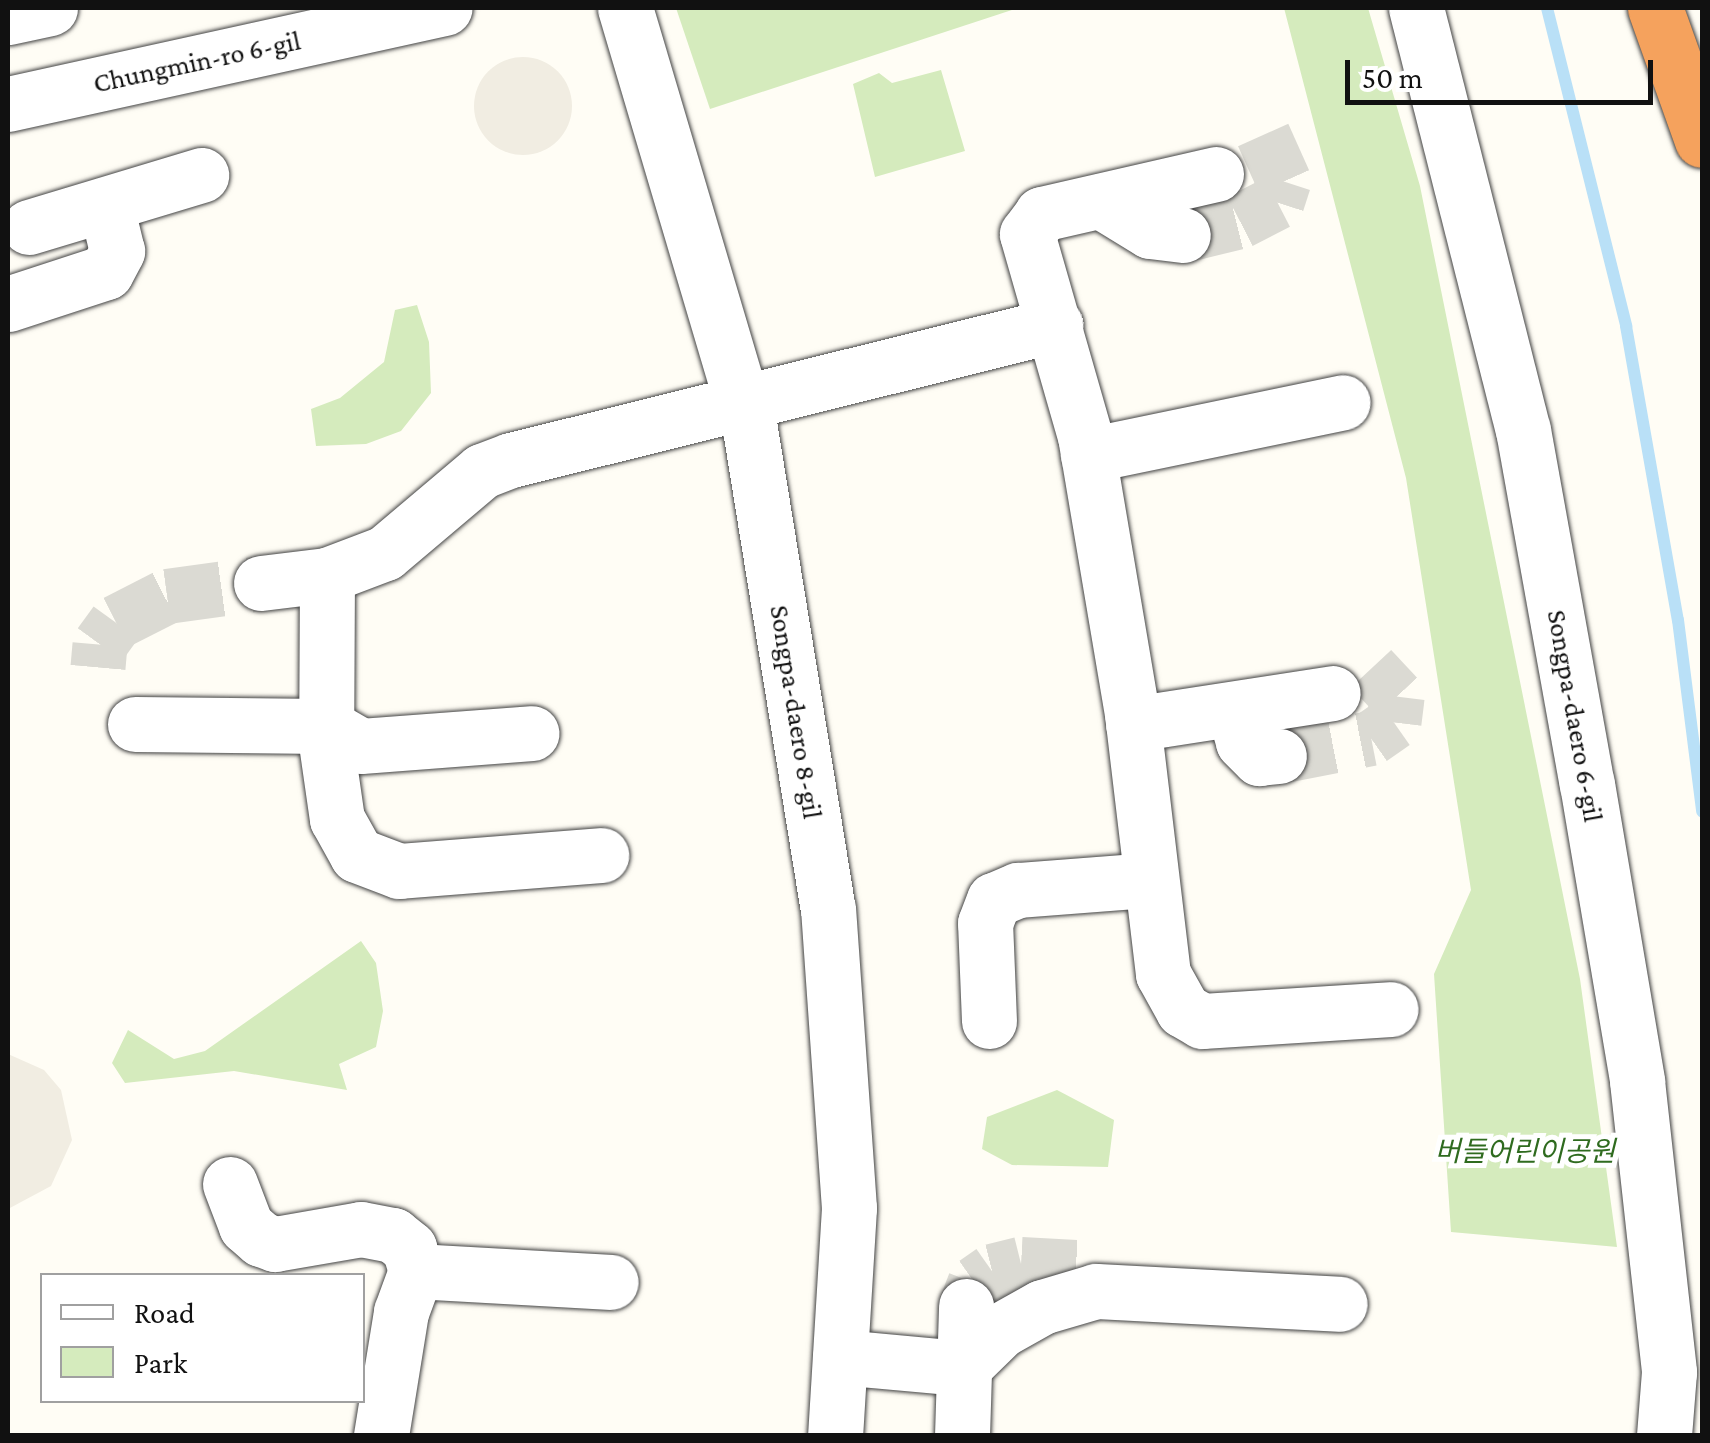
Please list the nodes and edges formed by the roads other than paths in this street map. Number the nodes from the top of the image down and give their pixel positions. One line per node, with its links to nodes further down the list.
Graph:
1 (50, 8): 6 (street)
2 (446, 8): 7 (street, Chungmin-ro 6-gil)
3 (625, 8): 19 (street, Songpa-daero 8-gil)
4 (1416, 8): 44 (street, Songpa-daero 6-gil)
5 (1655, 8): 9 (highway)
6 (8, 17)
7 (311, 22): 8 (street, Chungmin-ro 6-gil)
8 (8, 104)
9 (1702, 140)
10 (1216, 174): 12 (street)
11 (201, 175): 13 (street)
12 (1101, 200): 15 (street); 17 (street)
13 (106, 206): 14 (street); 16 (street)
14 (30, 227)
15 (1183, 235)
16 (8, 304)
17 (1054, 325): 19 (street); 20 (street)
18 (1343, 402): 20 (street)
19 (744, 407): 21 (street); 39 (street, Songpa-daero 8-gil)
20 (1088, 455): 26 (street)
21 (327, 575): 22 (street); 27 (street)
22 (261, 584)
23 (1333, 693): 24 (street)
24 (1234, 710): 26 (street); 29 (street)
25 (134, 724): 27 (street)
26 (1134, 724): 31 (street)
27 (326, 726): 28 (street); 30 (street)
28 (532, 733)
29 (1279, 756)
30 (600, 855)
31 (1149, 880): 32 (street); 33 (street)
32 (1391, 1010)
33 (989, 1021)
34 (230, 1184): 35 (street)
35 (416, 1270): 36 (street); 41 (street)
36 (612, 1282)
37 (1340, 1304): 40 (street)
38 (966, 1306): 40 (street)
39 (840, 1357): 40 (street); 42 (street, Songpa-daero 8-gil)
40 (962, 1368): 43 (street)
41 (380, 1436)
42 (835, 1436)
43 (962, 1436)
44 (1664, 1436)

